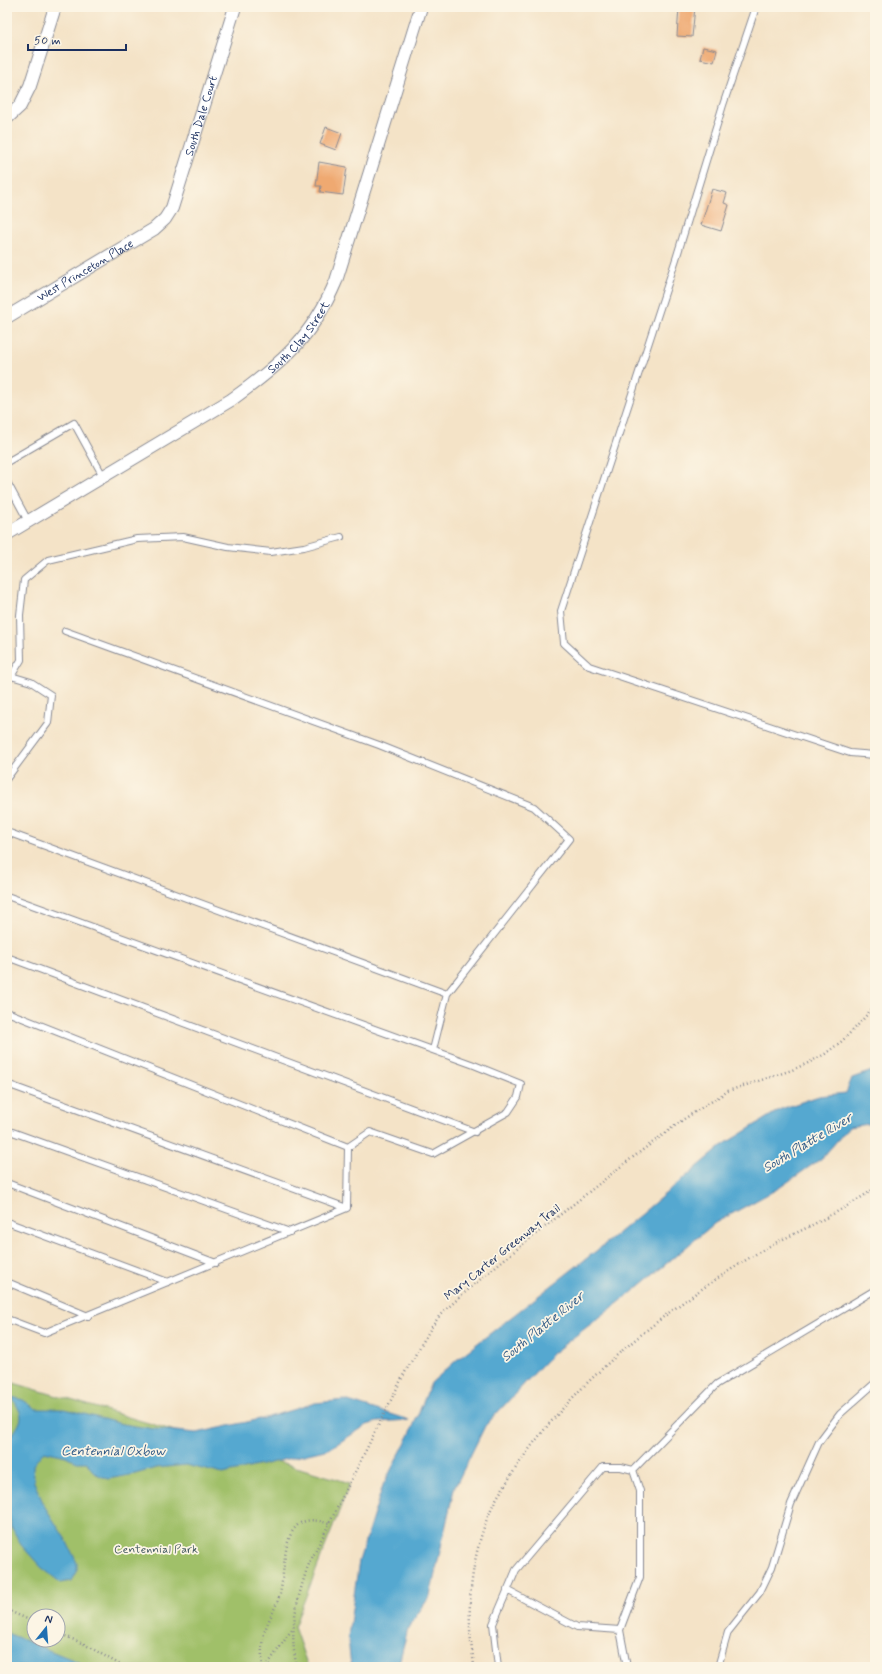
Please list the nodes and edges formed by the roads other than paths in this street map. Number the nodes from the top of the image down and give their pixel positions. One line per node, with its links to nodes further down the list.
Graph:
1 (55, 7): 5 (street)
2 (235, 7): 6 (street, South Dale Court)
3 (421, 7): 9 (street, South Clay Street)
4 (756, 7): 17 (lane)
5 (7, 118)
6 (162, 222): 7 (street, West Princeton Place)
7 (7, 317)
8 (7, 462): 9 (lane)
9 (103, 476): 11 (street, South Clay Street)
10 (7, 482): 11 (lane)
11 (28, 521): 12 (street, South Clay Street)
12 (7, 534)
13 (341, 537): 15 (lane)
14 (65, 631): 22 (lane)
15 (12, 676): 16 (lane); 18 (lane)
16 (7, 683)
17 (875, 754)
18 (7, 778)
19 (7, 832): 22 (lane)
20 (7, 896): 24 (lane)
21 (7, 957): 27 (lane)
22 (447, 994): 24 (lane)
23 (7, 1012): 28 (lane)
24 (433, 1050): 27 (lane)
25 (7, 1084): 30 (lane)
26 (7, 1130): 32 (lane)
27 (474, 1132): 28 (lane)
28 (348, 1147): 30 (lane)
29 (7, 1183): 33 (lane)
30 (347, 1208): 32 (lane)
31 (7, 1222): 35 (lane)
32 (290, 1232): 33 (lane)
33 (216, 1263): 35 (lane)
34 (7, 1282): 37 (lane)
35 (168, 1282): 37 (lane)
36 (875, 1290): 40 (lane)
37 (88, 1316): 38 (lane)
38 (7, 1319)
39 (875, 1383): 45 (lane)
40 (633, 1470): 41 (lane); 42 (lane)
41 (507, 1590): 42 (lane); 43 (lane)
42 (620, 1630): 44 (lane)
43 (498, 1667)
44 (627, 1667)
45 (718, 1667)

